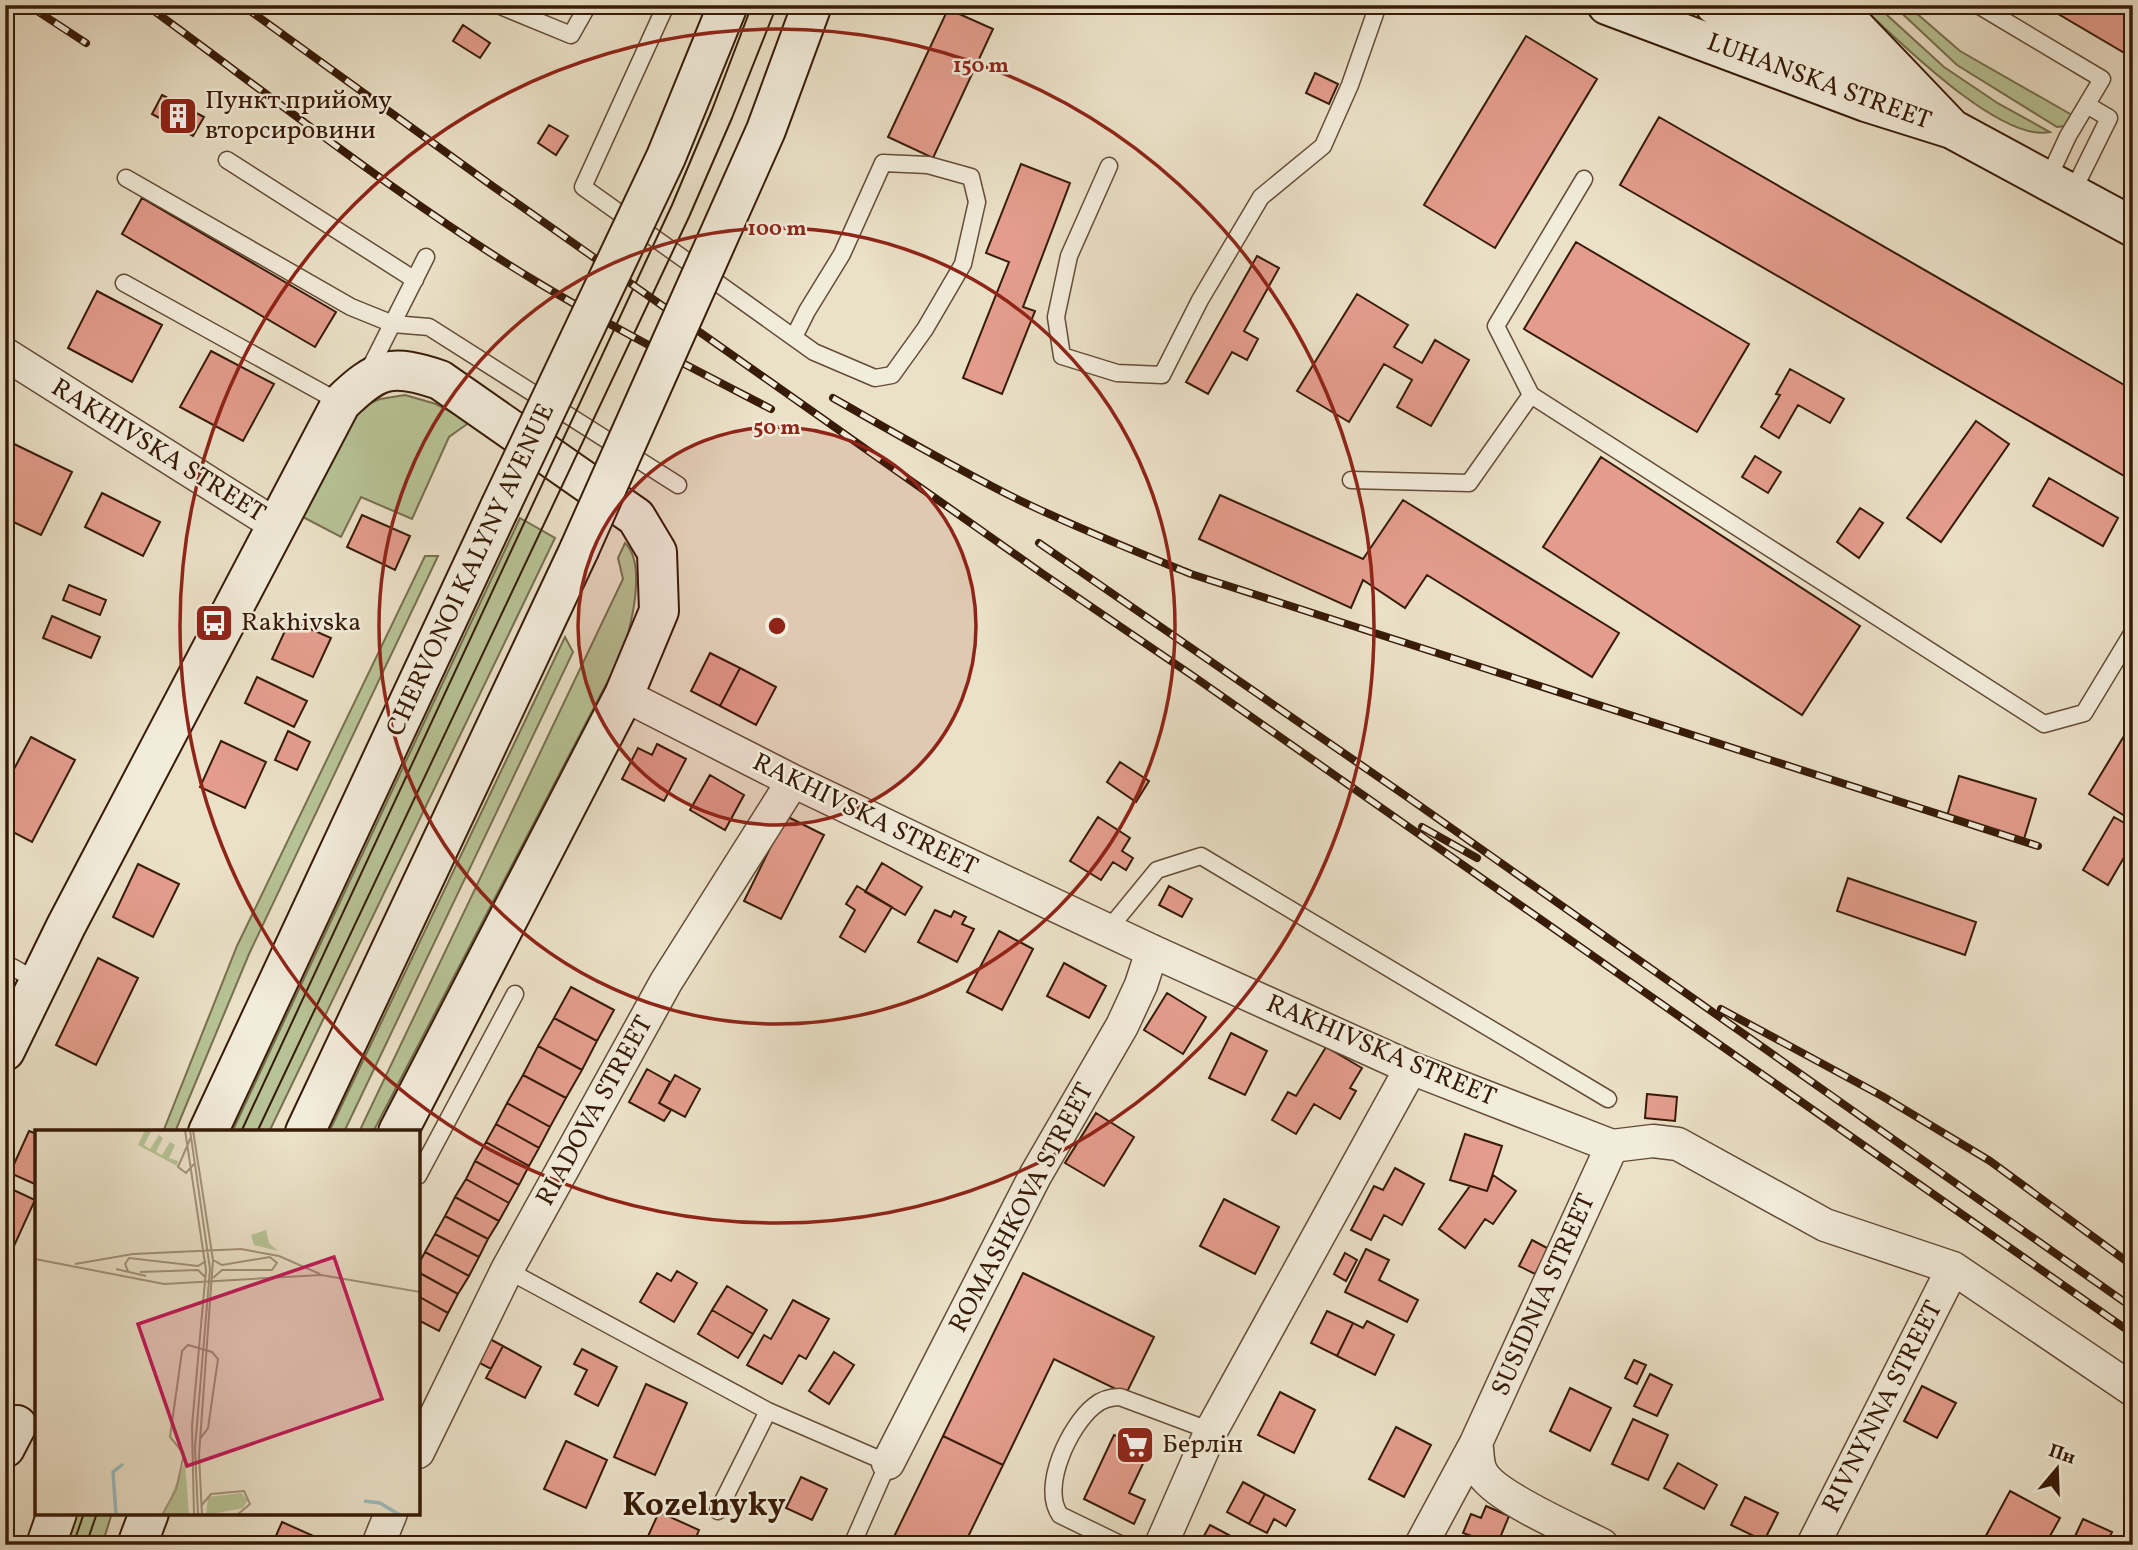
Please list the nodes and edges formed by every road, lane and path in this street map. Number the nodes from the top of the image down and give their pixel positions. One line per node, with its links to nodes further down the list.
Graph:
1 (498, 5): 2 (lane)
2 (588, 5)
3 (666, 5): 24 (lane)
4 (728, 5): 44 (main road, CHERVONOI KALYNY AVENUE, bridge)
5 (812, 5): 45 (main road, bridge)
6 (1378, 5): 15 (lane)
7 (1607, 5): 13 (main road, LUHANSKA STREET)
8 (1715, 5): 13 (main road)
9 (1793, 5): 13 (main road)
10 (1834, 5): 13 (main road, LUHANSKA STREET)
11 (1978, 5): 12 (lane)
12 (2087, 105): 18 (lane); 18 (lane)
13 (1952, 129): 18 (main road, LUHANSKA STREET)
14 (227, 160): 21 (lane)
15 (1110, 166)
16 (126, 178): 23 (lane)
17 (1584, 179): 27 (lane)
18 (2060, 186): 19 (main road, LUHANSKA STREET)
19 (2133, 227)
20 (426, 257): 21 (lane)
21 (415, 280): 23 (lane)
22 (124, 283): 26 (lane)
23 (393, 324): 26 (lane); 29 (lane)
24 (794, 337): 24 (lane)
25 (5, 354): 30 (street, RAKHIVSKA STREET)
26 (352, 392): 30 (main road); 32 (main road)
27 (1531, 396): 28 (lane); 31 (lane)
28 (1351, 480)
29 (678, 485)
30 (276, 525): 39 (main road)
31 (2133, 632)
32 (624, 695): 33 (street, RAKHIVSKA STREET); 46 (main road)
33 (793, 781): 34 (street, RAKHIVSKA STREET); 50 (street, RIADOVA STREET)
34 (1107, 930): 35 (street, RAKHIVSKA STREET); 43 (lane)
35 (1152, 951): 42 (street, RAKHIVSKA STREET); 56 (street, ROMASHKOVA STREET)
36 (2133, 956): 38 (lane)
37 (5, 963): 39 (lane)
38 (2133, 963)
39 (39, 982): 41 (main road)
40 (514, 994): 48 (lane)
41 (5, 1051)
42 (1411, 1068): 47 (street, RAKHIVSKA STREET); 53 (street)
43 (1608, 1099)
44 (209, 1130)
45 (306, 1130)
46 (399, 1130)
47 (1612, 1146): 49 (street, RAKHIVSKA STREET); 54 (street, SUSIDNIA STREET)
48 (420, 1172)
49 (1952, 1268): 51 (street, RAKHIVSKA STREET); 69 (street, RIVNYNNA STREET)
50 (507, 1270): 52 (lane); 55 (street, RIADOVA STREET)
51 (2133, 1390)
52 (768, 1410): 56 (lane); 57 (lane)
53 (1211, 1431): 65 (lane); 66 (street)
54 (1476, 1443): 67 (street, SUSIDNIA STREET); 68 (street)
55 (420, 1448)
56 (888, 1463): 64 (lane)
57 (718, 1511)
58 (56, 1515): 61 (main road)
59 (148, 1515): 62 (main road)
60 (390, 1515): 63 (street)
61 (46, 1545)
62 (137, 1545)
63 (378, 1545)
64 (852, 1545)
65 (1122, 1545)
66 (1161, 1545)
67 (1421, 1545)
68 (1602, 1545)
69 (1813, 1545)

